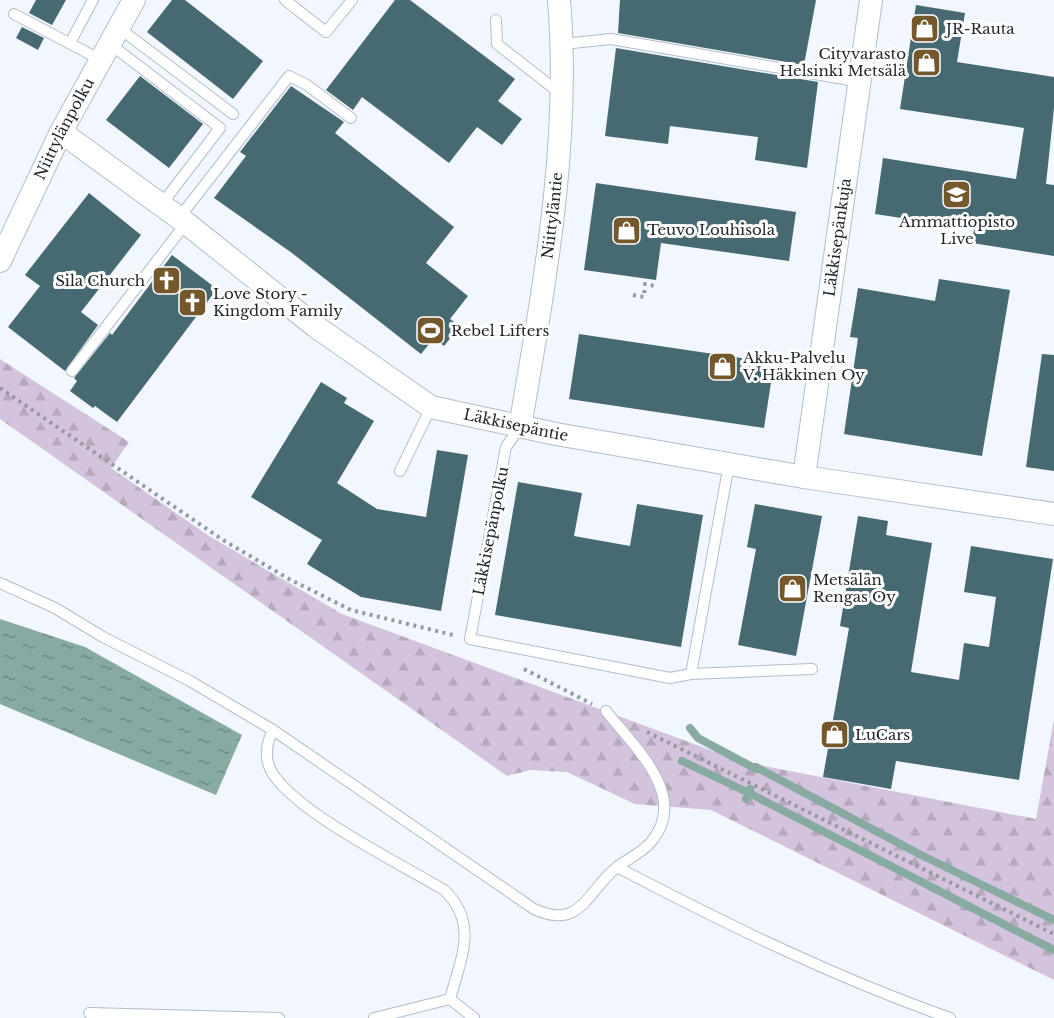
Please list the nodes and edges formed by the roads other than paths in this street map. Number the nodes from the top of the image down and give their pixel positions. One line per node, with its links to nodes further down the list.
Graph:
1 (93, 0): 9 (lane)
2 (134, 0): 10 (street, Niittylänpolku)
3 (285, 0): 4 (lane)
4 (352, 0)
5 (564, 0): 11 (street, Niittyläntie)
6 (871, 0): 12 (street, Läkkisepänkuja)
7 (14, 14): 9 (lane)
8 (496, 20): 13 (lane)
9 (70, 43): 10 (lane)
10 (110, 44): 14 (lane); 16 (street, Niittylänpolku); 17 (lane)
11 (563, 44): 12 (lane); 13 (street, Niittyläntie)
12 (861, 82): 25 (street, Läkkisepänkuja)
13 (562, 95): 22 (street, Niittyläntie)
14 (232, 114)
15 (351, 118): 18 (lane)
16 (61, 132): 17 (street, Läkkisepäntie); 19 (street, Niittylänpolku)
17 (161, 205): 18 (street, Läkkisepäntie)
18 (183, 221): 20 (lane); 21 (street, Läkkisepäntie)
19 (0, 261)
20 (72, 371)
21 (431, 407): 22 (street, Läkkisepäntie); 24 (lane)
22 (520, 427): 23 (street, Läkkisepäntie); 29 (lane, Läkkisepänpolku)
23 (729, 464): 25 (street, Läkkisepäntie); 29 (lane)
24 (400, 471)
25 (804, 477): 26 (street, Läkkisepäntie)
26 (1054, 514)
27 (0, 583): 31 (lane)
28 (812, 669): 29 (lane)
29 (691, 674)
30 (606, 711): 32 (lane)
31 (273, 730): 32 (lane); 33 (lane)
32 (617, 867): 38 (lane)
33 (450, 999): 36 (lane); 37 (lane)
34 (89, 1013): 35 (lane)
35 (279, 1018)
36 (374, 1018)
37 (474, 1018)
38 (950, 1018)

